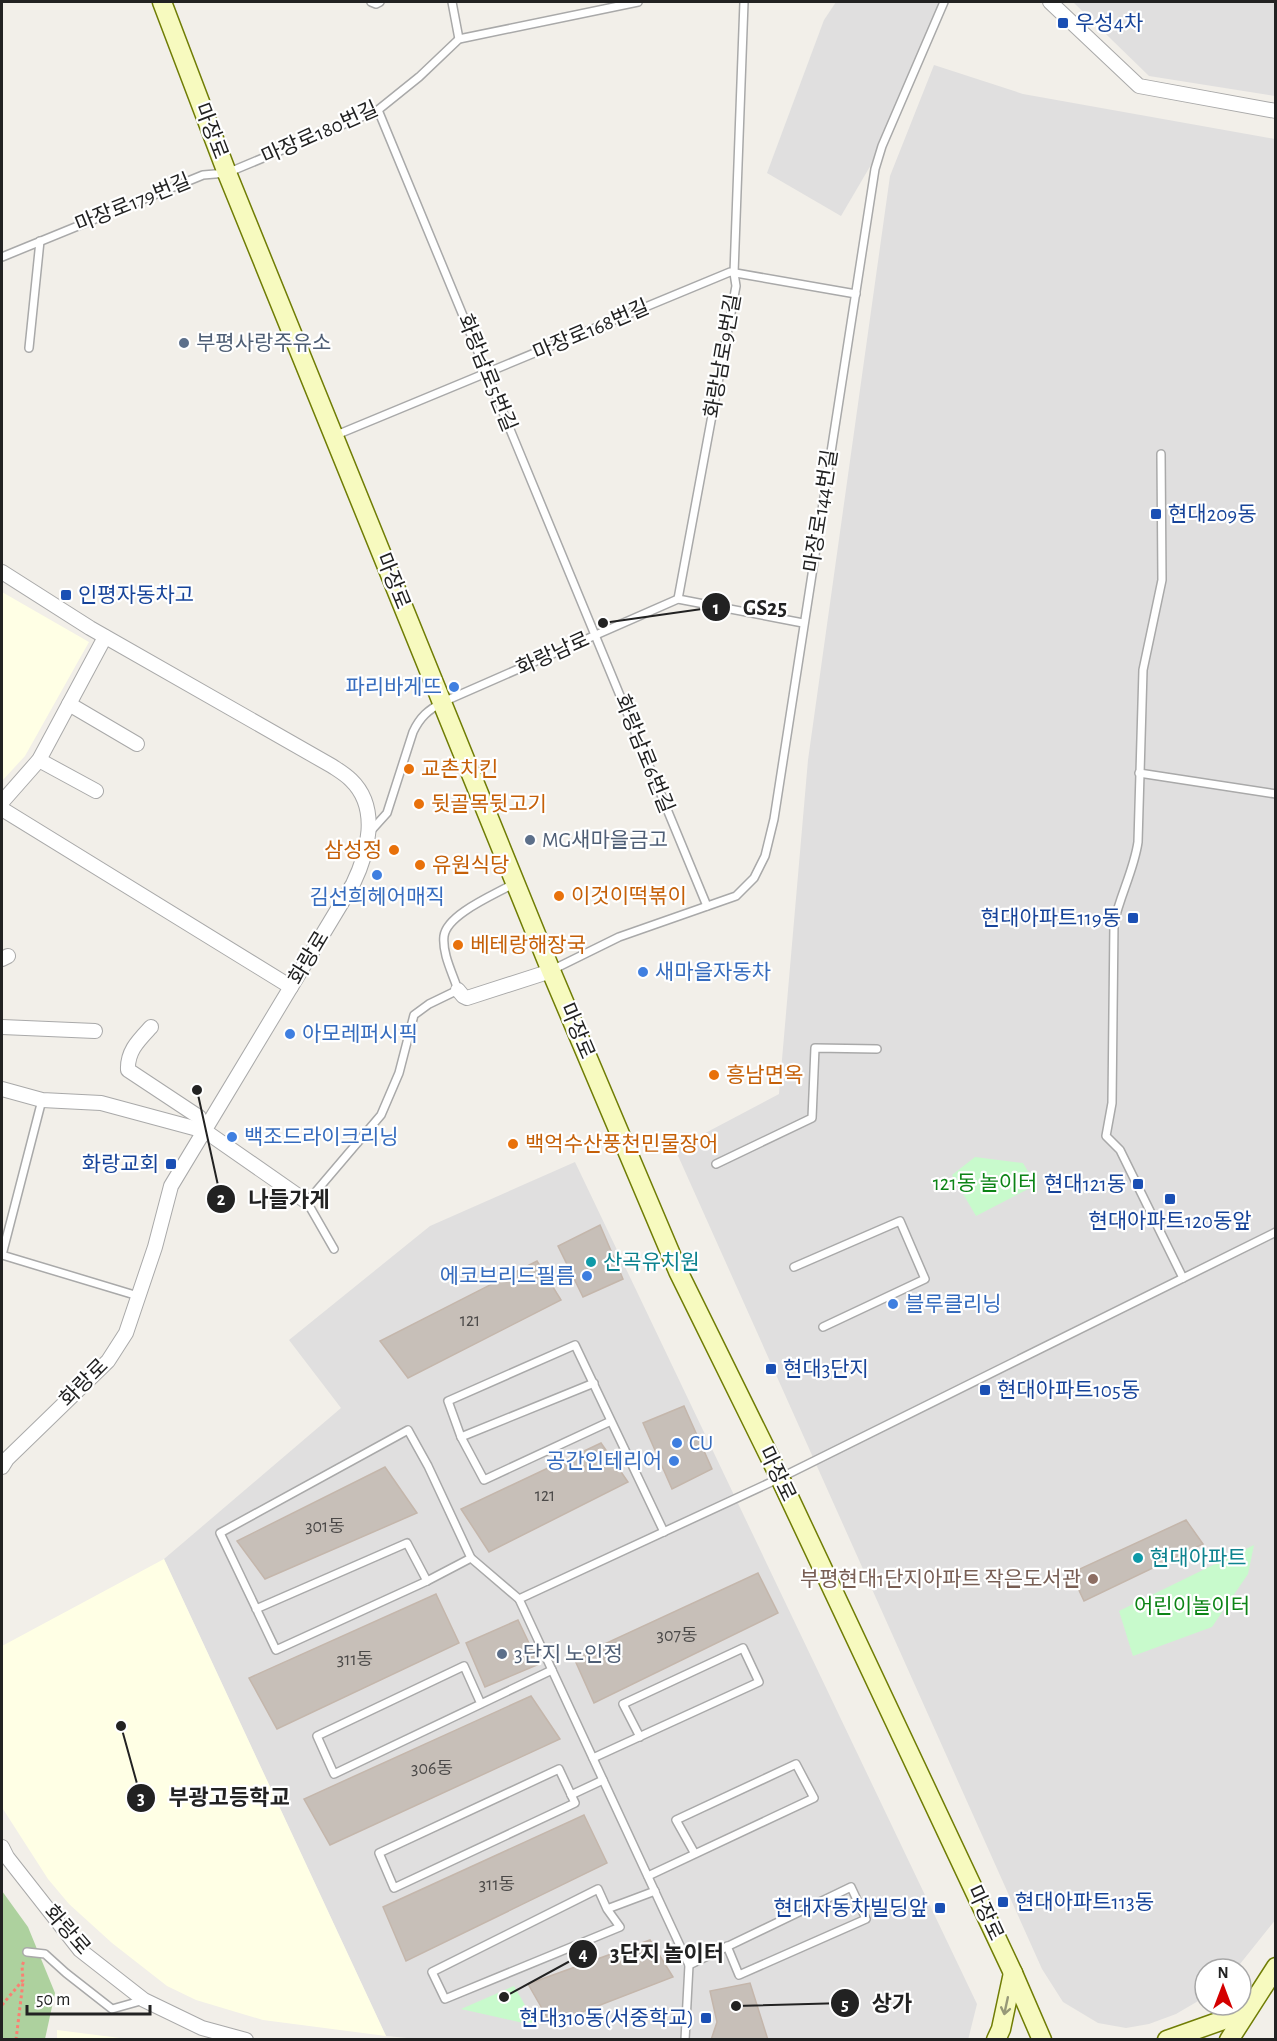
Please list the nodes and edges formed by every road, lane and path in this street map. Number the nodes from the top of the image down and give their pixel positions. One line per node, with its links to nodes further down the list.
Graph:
1 (162, 2): 12 (main road, 마장로)
2 (371, 2): 3 (lane)
3 (380, 2)
4 (452, 2): 9 (lane)
5 (638, 2): 9 (lane)
6 (744, 2): 15 (lane, 화랑남로9번길)
7 (944, 2): 16 (lane, 마장로144번길)
8 (1050, 2): 11 (street)
9 (459, 39): 10 (lane, 마장로180번길)
10 (378, 110): 12 (lane, 마장로180번길); 18 (lane, 화랑남로5번길)
11 (1275, 111)
12 (227, 173): 13 (lane, 마장로179번길); 19 (main road, 마장로)
13 (40, 241): 14 (lane, 마장로179번길); 17 (lane)
14 (2, 257)
15 (734, 273): 16 (lane, 마장로168번길); 18 (lane, 마장로168번길); 22 (lane, 화랑남로9번길)
16 (856, 294): 23 (lane, 마장로144번길)
17 (30, 348)
18 (487, 373): 19 (lane, 마장로168번길); 24 (lane, 화랑남로5번길)
19 (334, 436): 26 (main road, 마장로)
20 (1161, 454): 30 (lane)
21 (2, 572): 25 (street, 화랑로)
22 (678, 599): 23 (lane); 24 (lane, 화랑남로)
23 (803, 623): 37 (lane, 마장로144번길)
24 (596, 635): 26 (lane, 화랑남로); 37 (lane, 화랑남로6번길)
25 (105, 637): 27 (street); 35 (street, 화랑로)
26 (442, 702): 35 (lane, 화랑남로); 36 (main road, 마장로)
27 (69, 704): 28 (street); 29 (street)
28 (137, 744)
29 (39, 760): 31 (street); 33 (street)
30 (1140, 773): 32 (lane); 54 (lane)
31 (96, 791)
32 (1275, 794)
33 (2, 802)
34 (2, 809): 39 (street)
35 (369, 833): 39 (street, 화랑로)
36 (516, 883): 38 (main road, 마장로); 40 (lane)
37 (707, 906): 38 (lane, 마장로144번길)
38 (551, 971): 40 (street); 61 (main road, 마장로)
39 (291, 987): 47 (street, 화랑로)
40 (458, 990): 49 (lane)
41 (2, 1027): 43 (street)
42 (151, 1027): 47 (street)
43 (95, 1030)
44 (877, 1049): 48 (lane)
45 (2, 1089): 46 (street)
46 (42, 1100): 47 (street); 52 (lane)
47 (205, 1131): 49 (street); 55 (street, 화랑로)
48 (716, 1164)
49 (307, 1202): 51 (lane)
50 (1275, 1232): 54 (lane)
51 (334, 1249)
52 (2, 1255): 55 (lane)
53 (794, 1267): 56 (lane)
54 (1183, 1278): 61 (lane)
55 (138, 1296): 60 (street, 화랑로)
56 (823, 1327)
57 (594, 1383): 58 (lane); 59 (lane); 59 (lane)
58 (611, 1421): 59 (lane); 62 (lane)
59 (461, 1437)
60 (2, 1467)
61 (780, 1478): 62 (lane); 82 (main road, 마장로)
62 (664, 1532): 65 (lane)
63 (471, 1558): 64 (lane); 65 (lane); 66 (lane)
64 (427, 1581): 66 (lane); 66 (lane)
65 (519, 1599): 67 (lane)
66 (256, 1609)
67 (552, 1671): 68 (lane); 70 (lane)
68 (481, 1704): 68 (lane)
69 (640, 1737): 69 (lane); 70 (lane)
70 (593, 1758): 71 (lane)
71 (603, 1780): 72 (lane); 75 (lane)
72 (571, 1795): 72 (lane)
73 (2, 1847): 84 (street, 화랑로)
74 (695, 1854): 74 (lane); 75 (lane)
75 (648, 1876): 76 (lane)
76 (655, 1891): 77 (lane); 80 (lane)
77 (607, 1909): 77 (lane)
78 (727, 1946): 78 (lane); 80 (lane)
79 (27, 1952): 83 (path); 84 (lane)
80 (689, 1965): 91 (lane)
81 (1275, 1966): 85 (main road)
82 (1013, 1973): 92 (main road, one-way to 92); 93 (main road, 마장로)
83 (23, 1980): 86 (path); 89 (path)
84 (144, 2000): 90 (street, 화랑로)
85 (1253, 2001)
86 (2, 2005)
87 (1232, 2017): 94 (main road)
88 (1243, 2017): 95 (main road)
89 (16, 2040)
90 (246, 2040)
91 (685, 2040)
92 (996, 2040)
93 (1042, 2040)
94 (1167, 2040)
95 (1229, 2040)

